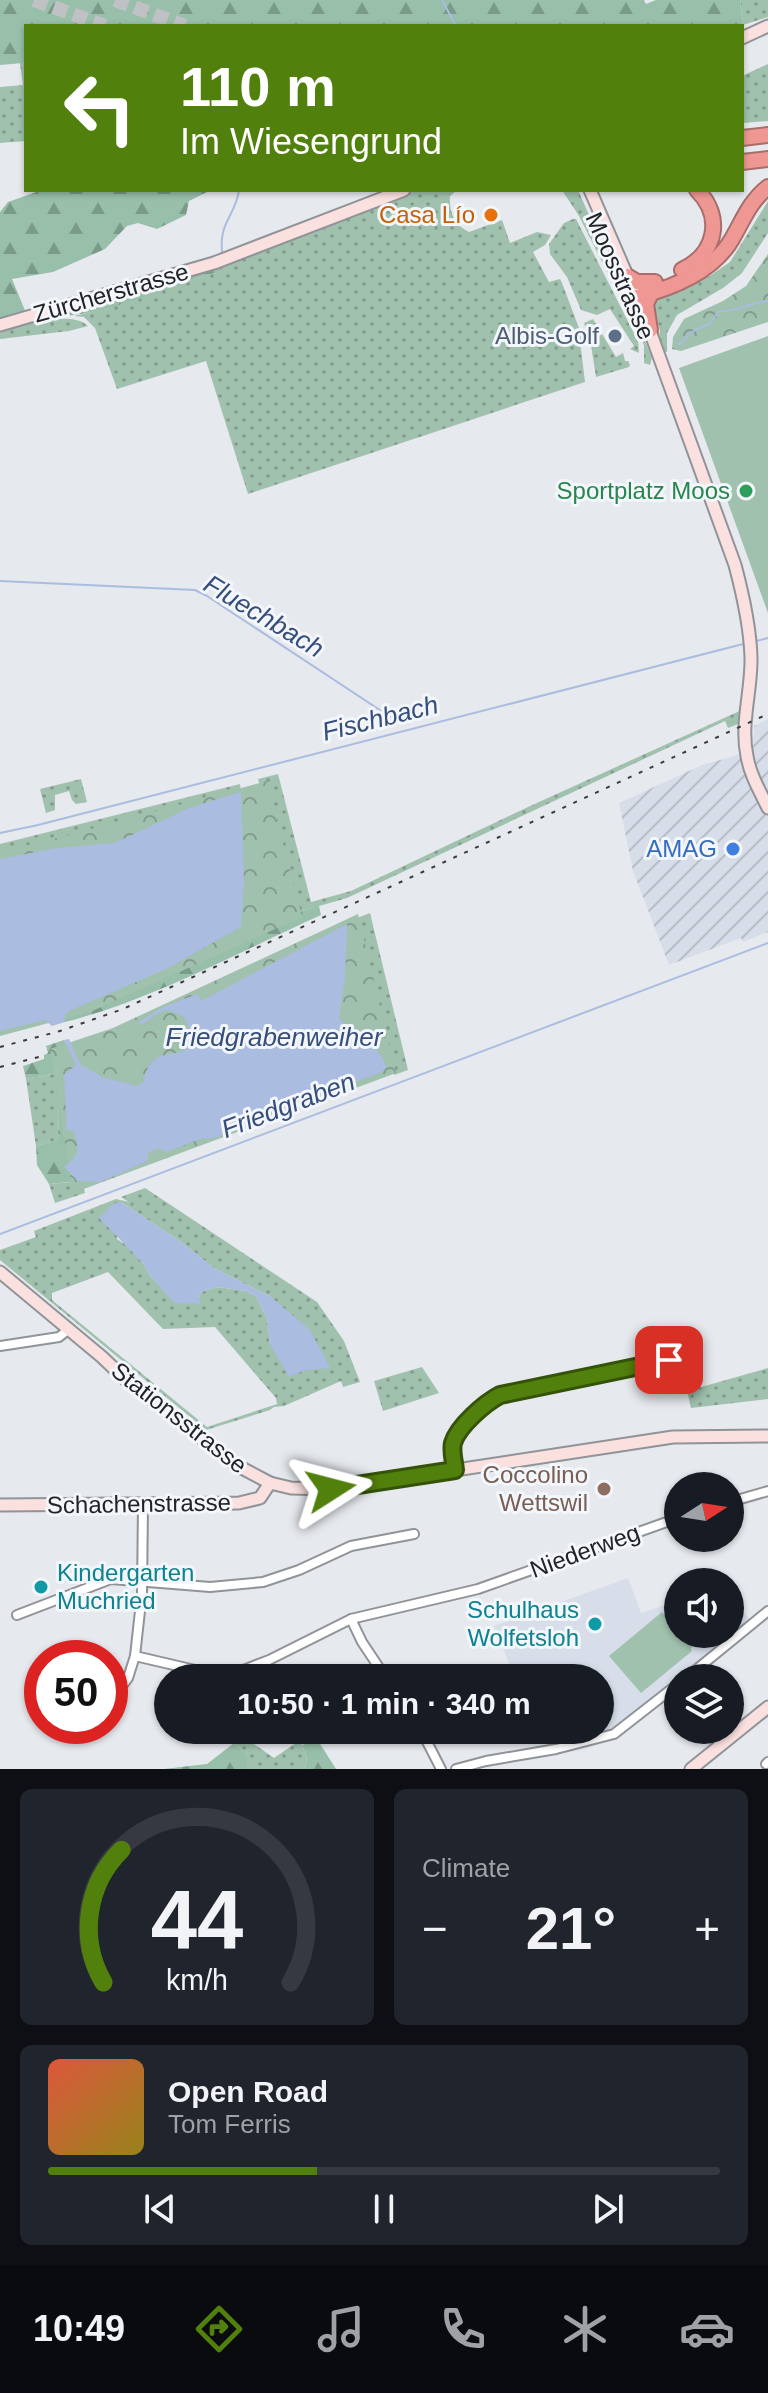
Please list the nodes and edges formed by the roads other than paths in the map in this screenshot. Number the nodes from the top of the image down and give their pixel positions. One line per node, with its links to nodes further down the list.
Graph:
1 (768, 26): 2 (main road)
2 (744, 37)
3 (768, 135): 4 (highway)
4 (744, 138)
5 (768, 159): 6 (highway)
6 (744, 162)
7 (768, 187): 13 (highway)
8 (399, 192): 14 (main road, Zürcherstrasse)
9 (584, 192): 13 (main road, Moosstrasse)
10 (591, 192): 12 (main road, Moosstrasse)
11 (699, 192): 13 (highway)
12 (627, 276): 13 (main road, Moosstrasse); 13 (highway)
13 (641, 292): 15 (highway); 16 (main road, Moosstrasse)
14 (0, 325)
15 (650, 330): 16 (main road, Moosstrasse)
16 (659, 361): 17 (main road, Moosstrasse)
17 (768, 808)
18 (0, 1272): 19 (main road, Stationsstrasse)
19 (69, 1329): 20 (street); 24 (main road, Stationsstrasse)
20 (0, 1346)
21 (669, 1360): 23 (street)
22 (768, 1436): 23 (main road, Stationsstrasse)
23 (455, 1470): 24 (main road, Stationsstrasse)
24 (270, 1483): 27 (main road, Schachenstrasse)
25 (768, 1491): 26 (street)
26 (744, 1498)
27 (143, 1504): 28 (main road, Schachenstrasse); 31 (street)
28 (0, 1505)
29 (664, 1523): 34 (street, Niederweg)
30 (414, 1534): 31 (street)
31 (143, 1580): 33 (street); 35 (street)
32 (768, 1611): 37 (street)
33 (17, 1615)
34 (351, 1619): 35 (street, Niederweg); 36 (street)
35 (135, 1656): 38 (street)
36 (377, 1664)
37 (703, 1664)
38 (128, 1678)
39 (664, 1697): 44 (street)
40 (768, 1707): 42 (main road)
41 (428, 1744): 43 (street)
42 (721, 1745): 45 (main road)
43 (441, 1769)
44 (456, 1769)
45 (691, 1769)

